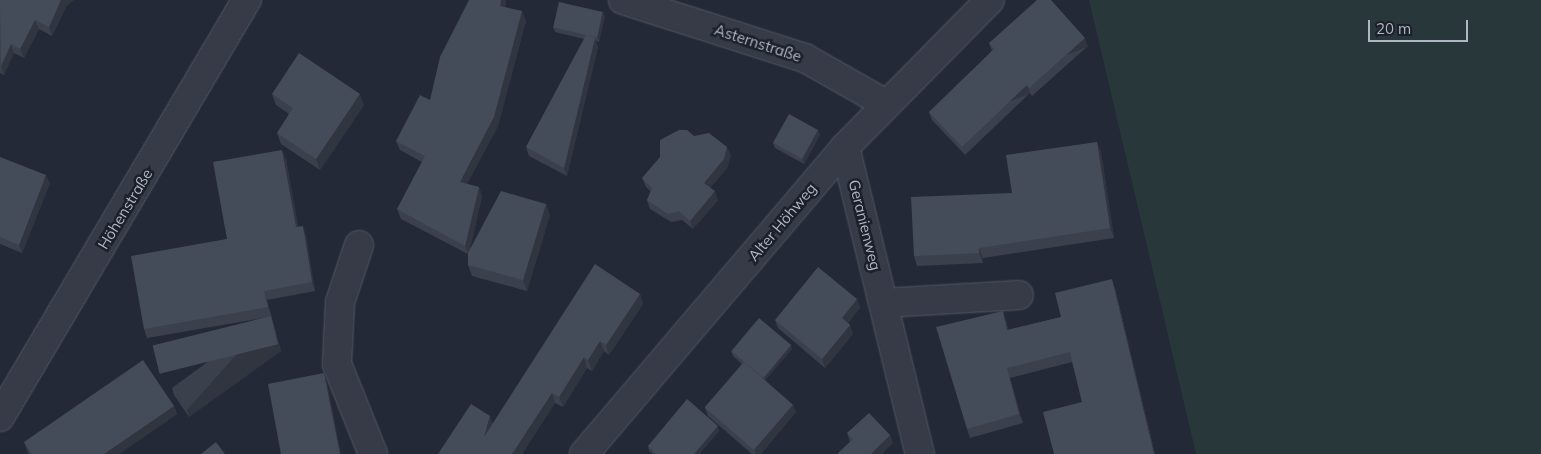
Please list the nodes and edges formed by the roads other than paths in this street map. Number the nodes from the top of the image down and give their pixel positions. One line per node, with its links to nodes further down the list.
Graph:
1 (247, 0): 9 (street, Höhenstraße)
2 (623, 0): 4 (street, Asternstraße)
3 (990, 0): 4 (street, Alter Höhweg)
4 (886, 104): 5 (street, Alter Höhweg)
5 (846, 147): 8 (street, Geranienweg); 11 (street, Alter Höhweg)
6 (359, 245): 10 (street)
7 (1019, 295): 8 (street)
8 (884, 303): 12 (street, Geranienweg)
9 (0, 417)
10 (373, 454)
11 (584, 454)
12 (920, 454)

